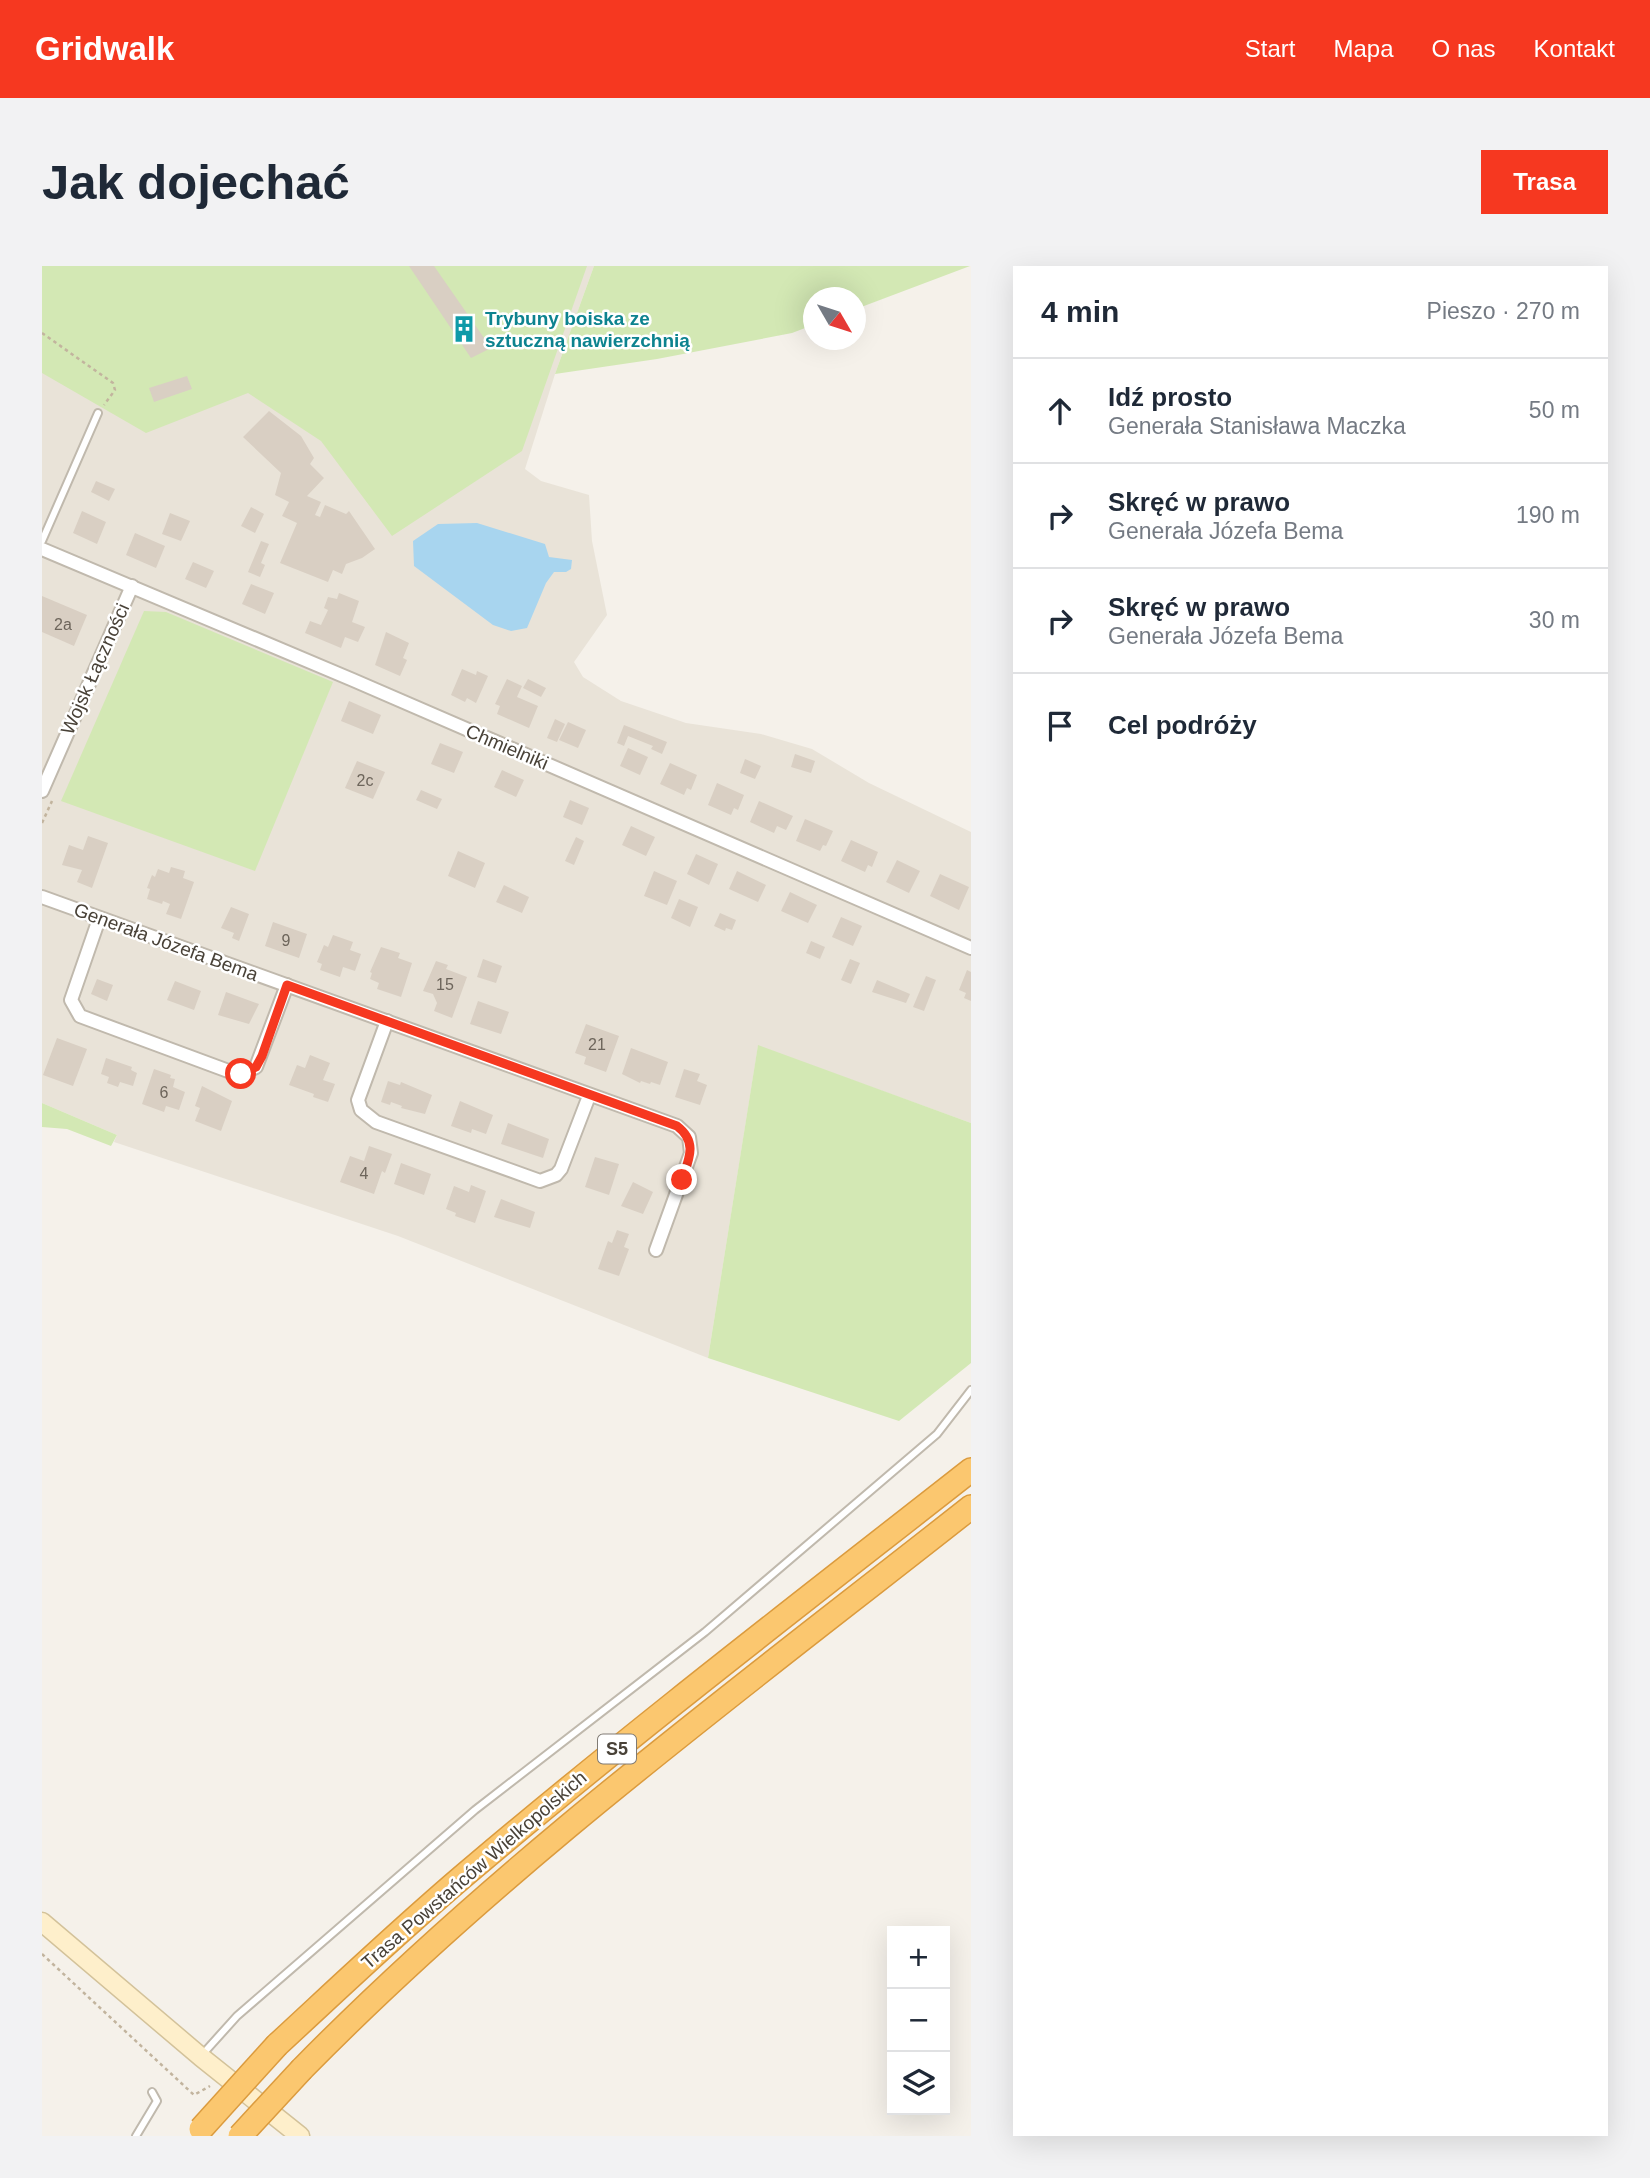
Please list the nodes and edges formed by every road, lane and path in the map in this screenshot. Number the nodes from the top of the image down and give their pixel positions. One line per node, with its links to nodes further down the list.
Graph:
1 (42, 332): 2 (path)
2 (98, 413): 3 (lane)
3 (42, 541)
4 (42, 549): 5 (street, Chmielniki)
5 (132, 586): 6 (street, Wojsk Łączności); 9 (street, Chmielniki)
6 (42, 791)
7 (42, 897): 8 (street, Generała Józefa Bema)
8 (99, 919): 10 (street, Generała Józefa Bema); 10 (street)
9 (971, 948)
10 (287, 985): 11 (street, Generała Józefa Bema)
11 (387, 1021): 12 (street, Generała Józefa Bema); 12 (street)
12 (589, 1096): 13 (street, Generała Józefa Bema)
13 (656, 1250)
14 (971, 1390): 19 (lane)
15 (971, 1470): 22 (highway, Trasa Powstańców Wielkopolskich / S5, bridge)
16 (971, 1507): 24 (highway, Trasa Powstańców Wielkopolskich / S5, bridge)
17 (42, 1922): 19 (main road)
18 (42, 1954): 21 (path)
19 (201, 2057): 25 (main road)
20 (152, 2092): 23 (lane)
21 (218, 2092)
22 (198, 2132)
23 (136, 2136)
24 (240, 2136)
25 (300, 2136)

